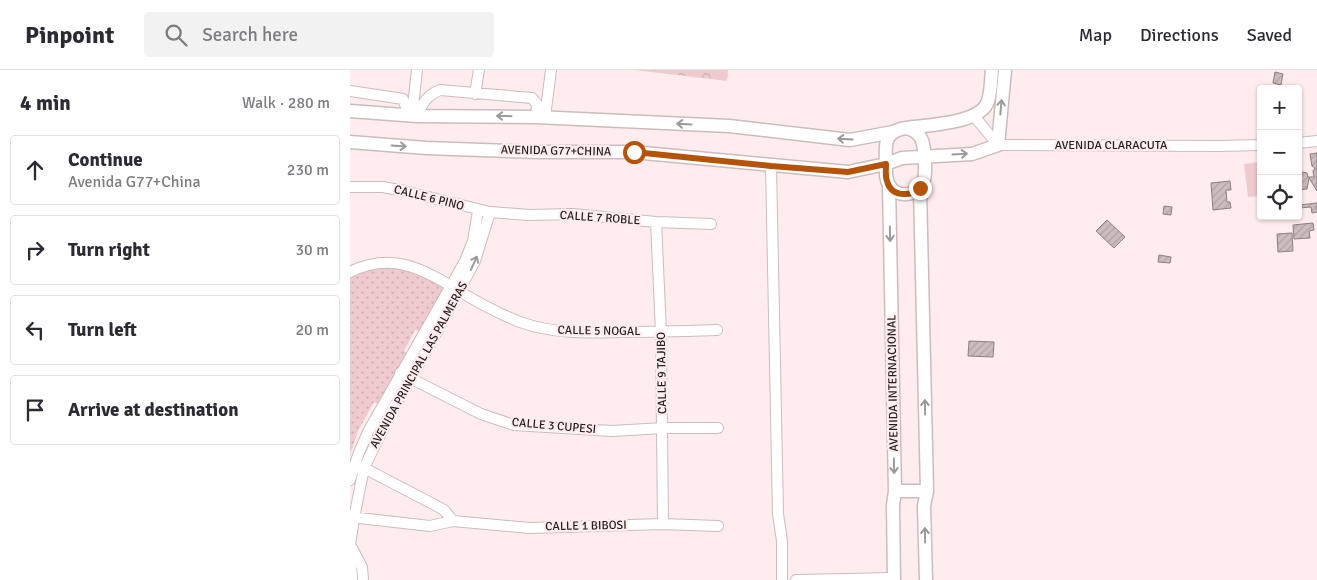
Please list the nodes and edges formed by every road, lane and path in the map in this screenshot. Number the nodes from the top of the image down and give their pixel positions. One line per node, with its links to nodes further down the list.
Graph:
1 (417, 70): 9 (street)
2 (479, 70): 7 (street)
3 (552, 70): 11 (street)
4 (992, 70): 10 (main road)
5 (1005, 70): 16 (main road, one-way to 5)
6 (350, 91): 9 (street)
7 (476, 94): 9 (street); 11 (street)
8 (350, 111): 9 (main road)
9 (413, 115): 11 (main road, one-way to 9)
10 (974, 116): 12 (main road); 16 (street)
11 (541, 117): 12 (main road, one-way to 11)
12 (900, 130): 18 (main road); 19 (main road)
13 (1317, 141): 15 (street)
14 (350, 142): 20 (main road, AVENIDA G77+CHINA, one-way to 20)
15 (1302, 143)
16 (998, 145): 17 (street, AVENIDA CLARACUTA); 18 (main road, AVENIDA G77+CHINA, one-way to 16)
17 (1257, 145)
18 (924, 156): 19 (main road, AVENIDA G77+CHINA); 23 (main road)
19 (886, 164): 20 (main road, AVENIDA G77+CHINA); 21 (main road)
20 (771, 166): 49 (street)
21 (888, 185): 23 (main road); 39 (main road, AVENIDA INTERNACIONAL, one-way to 39)
22 (350, 187): 24 (street, CALLE 6 PINO)
23 (920, 188): 40 (main road, one-way to 23)
24 (478, 211): 25 (street, CALLE 6 PINO); 29 (street, AVENIDA PRINCIPAL LAS PALMERAS)
25 (490, 212): 26 (street, CALLE 7 ROBLE); 30 (street, AVENIDA PRINCIPAL LAS PALMERAS, one-way to 25)
26 (656, 222): 27 (street, CALLE 7 ROBLE); 32 (street, CALLE 9 TAJIBO)
27 (711, 224)
28 (350, 272): 29 (street, CALLE 5 NOGAL)
29 (450, 285): 30 (street, CALLE 5 NOGAL); 33 (street, AVENIDA PRINCIPAL LAS PALMERAS)
30 (460, 291): 32 (street, CALLE 5 NOGAL); 33 (street, AVENIDA PRINCIPAL LAS PALMERAS)
31 (717, 330): 32 (street, CALLE 5 NOGAL)
32 (661, 332): 34 (street, CALLE 9 TAJIBO)
33 (405, 376): 34 (street, CALLE 3 CUPESI); 36 (street, AVENIDA PRINCIPAL LAS PALMERAS); 37 (street, AVENIDA PRINCIPAL LAS PALMERAS)
34 (662, 428): 35 (street, CALLE 3 CUPESI); 43 (street, CALLE 9 TAJIBO)
35 (718, 428)
36 (353, 468): 37 (street); 38 (street, AVENIDA PRINCIPAL LAS PALMERAS)
37 (364, 468): 41 (street, AVENIDA PRINCIPAL LAS PALMERAS); 42 (street)
38 (350, 480)
39 (895, 491): 40 (main road); 46 (main road, AVENIDA INTERNACIONAL)
40 (927, 491): 51 (main road, one-way to 40)
41 (352, 518): 42 (street, CALLE 1 BIBOSI); 45 (street, AVENIDA PRINCIPAL LAS PALMERAS)
42 (453, 521): 43 (street, CALLE 1 BIBOSI)
43 (662, 524): 44 (street, CALLE 1 BIBOSI)
44 (718, 526)
45 (350, 545): 47 (street, AVENIDA PRINCIPAL LAS PALMERAS); 48 (street)
46 (894, 579): 50 (street)
47 (352, 580)
48 (363, 580)
49 (782, 580)
50 (796, 580)
51 (926, 580)

